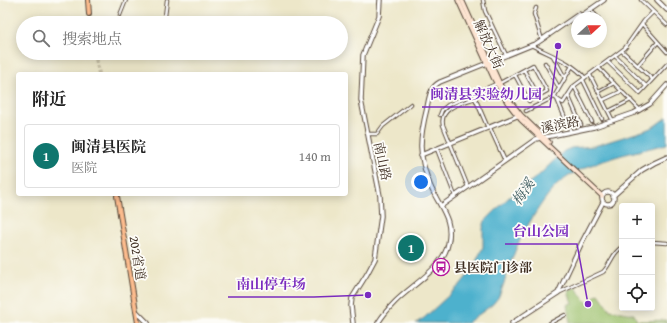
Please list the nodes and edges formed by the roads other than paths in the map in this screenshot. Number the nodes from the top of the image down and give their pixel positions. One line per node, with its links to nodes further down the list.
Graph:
1 (88, 0): 16 (main road)
2 (126, 0): 17 (street)
3 (167, 0): 18 (street)
4 (380, 0): 69 (street, 南山路)
5 (458, 0): 31 (main road, 解放大街)
6 (462, 0): 22 (main road, 解放大街)
7 (483, 0): 21 (street)
8 (603, 0): 12 (street)
9 (641, 0): 15 (street)
10 (657, 0): 13 (street)
11 (536, 8): 23 (street)
12 (590, 9): 14 (street); 23 (street)
13 (667, 10)
14 (593, 12)
15 (653, 12): 19 (street); 20 (street)
16 (90, 14)
17 (120, 15)
18 (164, 16)
19 (642, 24): 24 (street); 26 (street)
20 (667, 25)
21 (492, 27): 22 (street); 28 (street)
22 (477, 33): 31 (main road, 解放大街)
23 (542, 40): 25 (street)
24 (658, 42): 27 (street); 35 (street)
25 (531, 45): 28 (street); 29 (street)
26 (622, 51): 30 (street); 35 (street)
27 (667, 52)
28 (506, 55): 31 (street)
29 (553, 56): 36 (street); 41 (street)
30 (615, 56): 32 (street); 48 (street)
31 (488, 62): 44 (main road, 解放大街); 73 (street)
32 (608, 62): 37 (street); 48 (street)
33 (545, 63): 49 (street)
34 (667, 64): 43 (street)
35 (638, 65): 43 (street)
36 (572, 66): 41 (street); 42 (street)
37 (599, 68): 39 (street); 45 (street)
38 (524, 70): 40 (street); 53 (street); 53 (street)
39 (590, 74): 42 (street); 50 (street)
40 (515, 75): 44 (street); 53 (street)
41 (565, 78): 49 (street)
42 (584, 79): 47 (street); 63 (street)
43 (652, 79): 48 (street)
44 (498, 83): 61 (street); 62 (main road, 解放大街); 70 (main road, 解放大街)
45 (614, 83): 50 (street); 51 (street)
46 (667, 84): 58 (street, 溪滨路)
47 (574, 86): 52 (street); 65 (street)
48 (646, 86)
49 (559, 89): 54 (street)
50 (599, 91): 55 (street)
51 (622, 91): 55 (street); 56 (street)
52 (567, 95): 54 (street); 66 (street)
53 (538, 96)
54 (556, 98): 59 (street); 68 (street)
55 (603, 100): 60 (street)
56 (631, 100): 58 (street); 60 (street)
57 (411, 104): 69 (street)
58 (640, 110): 64 (street, 溪滨路)
59 (526, 111)
60 (609, 111): 64 (street)
61 (440, 115)
62 (517, 116): 67 (street); 70 (main road, 解放大街)
63 (602, 119)
64 (614, 121): 68 (street, 溪滨路)
65 (592, 122)
66 (581, 125)
67 (489, 128): 71 (street); 71 (street); 75 (street)
68 (571, 132): 70 (street, 溪滨路)
69 (367, 134): 91 (street, 南山路)
70 (542, 137): 75 (street, 溪滨路); 77 (main road, 解放大街)
71 (451, 144): 72 (street); 76 (street)
72 (437, 149): 73 (street); 79 (street)
73 (421, 155): 82 (street)
74 (667, 158): 80 (street)
75 (505, 161): 76 (street, 溪滨路)
76 (468, 187): 79 (street, 溪滨路)
77 (602, 195): 80 (street); 81 (street)
78 (117, 196): 87 (main road, 202省道)
79 (455, 196): 82 (street, 溪滨路)
80 (614, 196): 81 (street)
81 (603, 202): 86 (street)
82 (441, 206): 92 (street)
83 (655, 242): 84 (street)
84 (667, 243)
85 (619, 250): 86 (street)
86 (558, 293): 93 (street)
87 (136, 311): 89 (main road, 202省道); 90 (street)
88 (565, 315): 94 (street)
89 (138, 323)
90 (148, 323)
91 (354, 323)
92 (378, 323)
93 (512, 323)
94 (550, 323)

